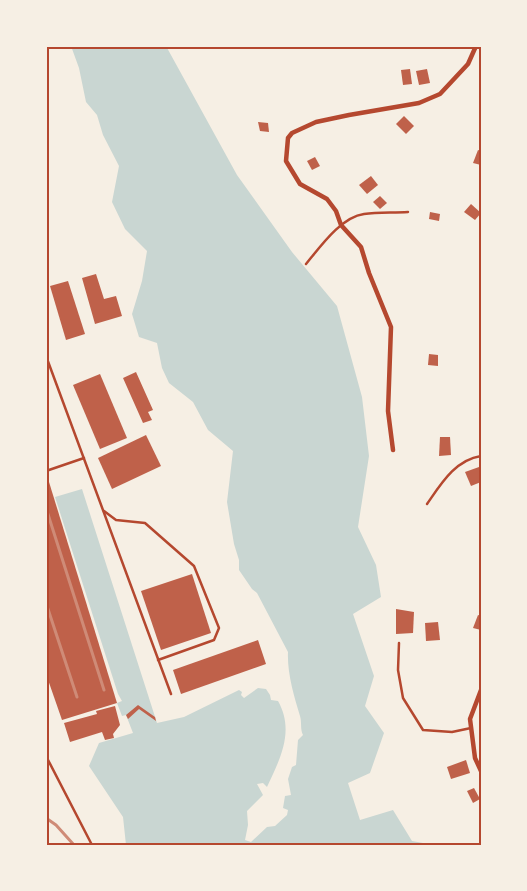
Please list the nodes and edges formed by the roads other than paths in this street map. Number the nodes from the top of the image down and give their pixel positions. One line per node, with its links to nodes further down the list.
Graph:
1 (476, 46): 3 (street)
2 (408, 212): 3 (lane)
3 (341, 225): 4 (lane); 6 (street)
4 (306, 264)
5 (46, 356): 8 (lane)
6 (393, 450)
7 (481, 456): 10 (lane)
8 (84, 458): 9 (lane); 11 (lane)
9 (46, 470)
10 (427, 504)
11 (103, 510): 13 (lane); 13 (lane)
12 (399, 643): 16 (lane)
13 (158, 660): 15 (lane)
14 (481, 690): 16 (street)
15 (171, 694)
16 (471, 728): 18 (street)
17 (46, 756): 19 (lane)
18 (481, 771)
19 (92, 845)

